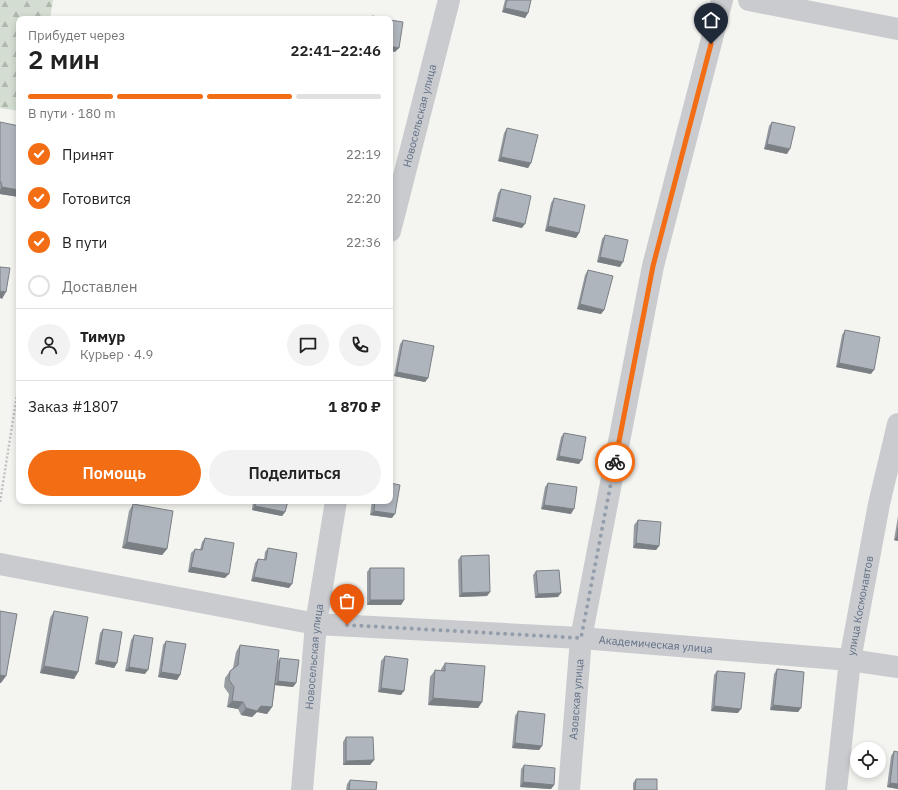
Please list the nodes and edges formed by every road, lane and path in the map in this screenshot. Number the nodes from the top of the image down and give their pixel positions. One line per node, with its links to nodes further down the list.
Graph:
1 (449, 0): 5 (street, Новосельская улица)
2 (722, 0): 12 (street, Азовская улица)
3 (749, 0): 4 (street)
4 (898, 29)
5 (393, 219)
6 (16, 401): 8 (path)
7 (898, 424): 13 (street, улица Космонавтов)
8 (0, 502)
9 (336, 504): 11 (street, Новосельская улица)
10 (0, 564): 11 (street, Академическая улица)
11 (316, 624): 12 (street, Академическая улица); 15 (street, Новосельская улица)
12 (581, 638): 13 (street, Академическая улица); 16 (street, Азовская улица)
13 (850, 660): 14 (street, Академическая улица); 17 (street, улица Космонавтов)
14 (898, 667)
15 (302, 790)
16 (569, 790)
17 (836, 790)

